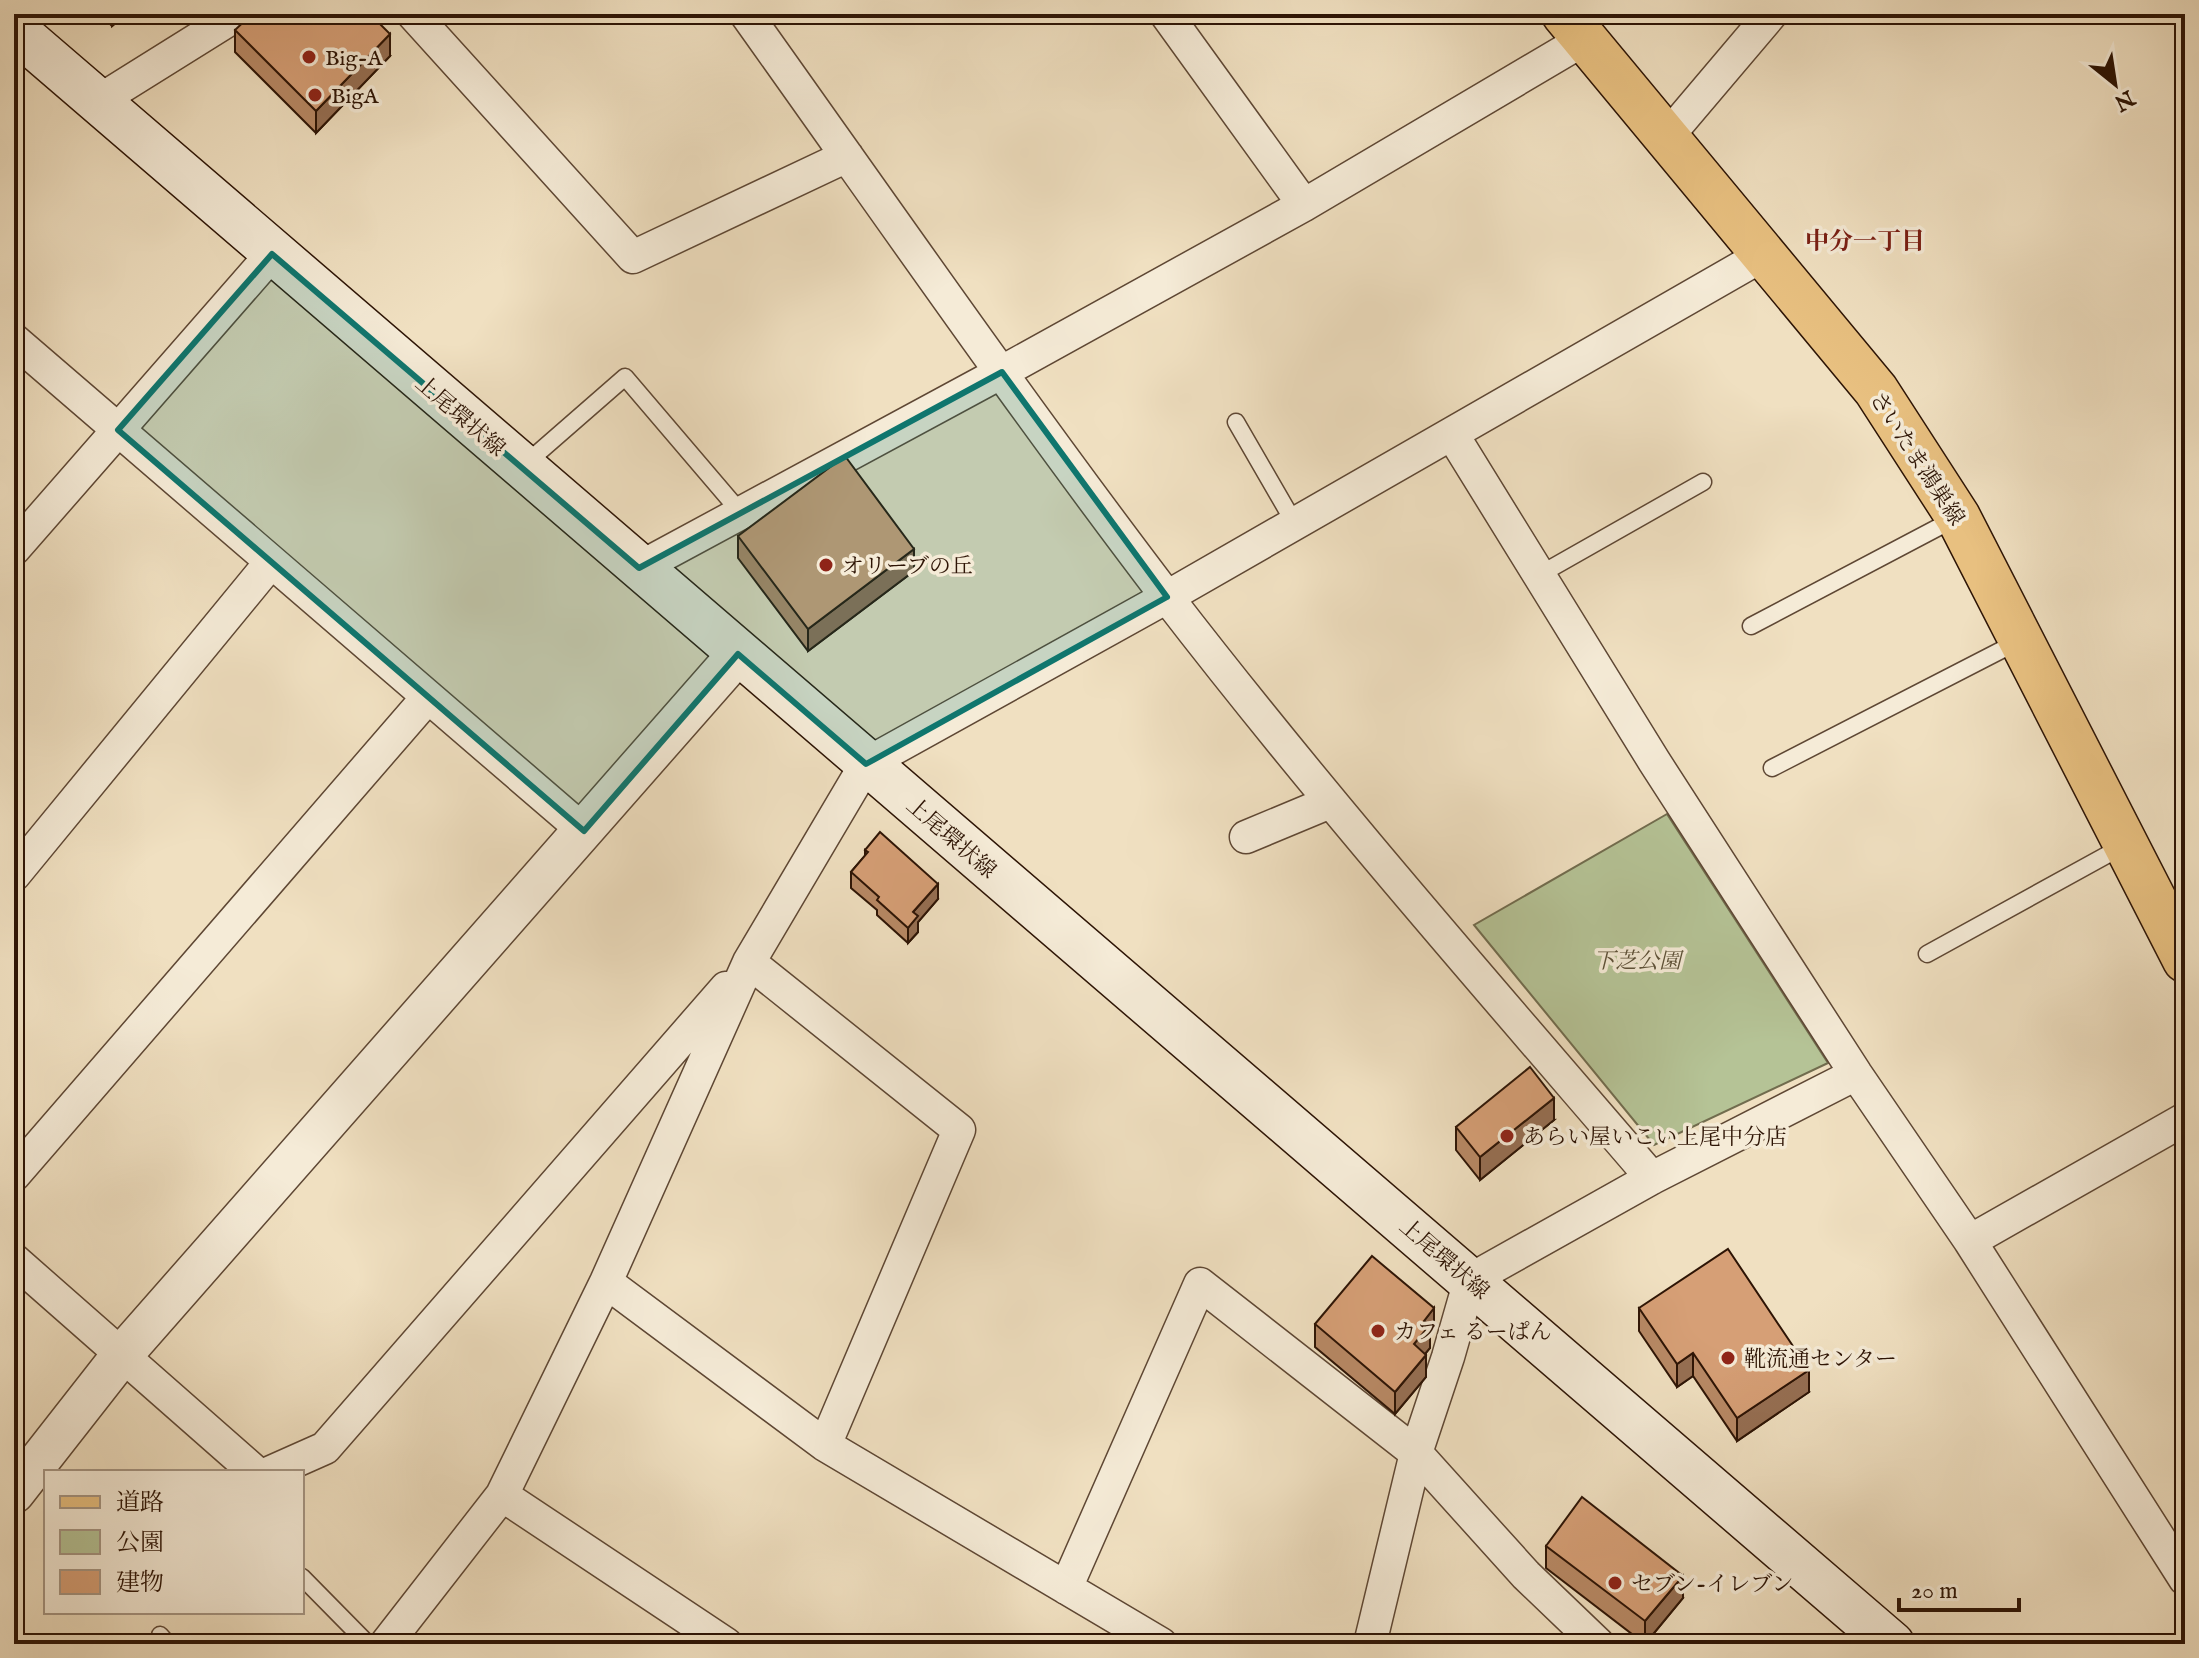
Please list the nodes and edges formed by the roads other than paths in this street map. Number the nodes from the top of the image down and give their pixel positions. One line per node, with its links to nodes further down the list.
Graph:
1 (238, 14): 8 (street)
2 (413, 14): 10 (street)
3 (1166, 14): 11 (street)
4 (1771, 14): 9 (street)
5 (750, 15): 10 (street)
6 (1574, 26): 9 (main road, さいたま鴻巣線); 11 (street)
7 (14, 29): 8 (main road, 上尾環状線)
8 (97, 102): 12 (main road, 上尾環状線)
9 (1666, 138): 13 (main road, さいたま鴻巣線)
10 (847, 156): 15 (street)
11 (1304, 205): 15 (street)
12 (272, 254): 17 (street); 19 (main road, 上尾環状線)
13 (1763, 255): 18 (street); 22 (main road, さいたま鴻巣線)
14 (14, 340): 17 (street)
15 (1002, 372): 21 (street); 28 (street)
16 (1236, 422): 23 (lane)
17 (118, 430): 24 (street); 25 (street)
18 (1452, 434): 23 (street); 27 (street)
19 (521, 467): 21 (lane); 26 (main road, 上尾環状線)
20 (1703, 482): 27 (lane)
21 (741, 513): 26 (street)
22 (1958, 517): 29 (lane); 30 (main road, さいたま鴻巣線)
23 (1295, 524): 28 (street)
24 (14, 549)
25 (271, 562): 32 (street); 39 (street)
26 (639, 568): 31 (main road, 上尾環状線)
27 (1539, 575): 43 (street)
28 (1167, 597): 33 (street); 35 (street)
29 (1751, 626)
30 (2022, 640): 34 (lane); 38 (main road, さいたま鴻巣線)
31 (738, 654): 33 (main road, 上尾環状線); 36 (street)
32 (428, 697): 36 (street); 45 (street)
33 (866, 764): 42 (street); 49 (main road, 上尾環状線)
34 (1772, 768)
35 (1330, 802): 37 (street); 46 (street)
36 (584, 831): 51 (street)
37 (1246, 837)
38 (2126, 845): 40 (lane); 41 (main road, さいたま鴻巣線)
39 (14, 875)
40 (1927, 954)
41 (2185, 960)
42 (749, 962): 50 (street); 52 (street); 55 (street)
43 (1856, 1074): 46 (street); 47 (street)
44 (2185, 1119): 47 (street)
45 (14, 1175)
46 (1652, 1178): 49 (street)
47 (1970, 1241): 59 (street)
48 (14, 1260): 51 (street)
49 (1470, 1280): 53 (street); 67 (main road, 上尾環状線)
50 (606, 1282): 52 (street); 57 (street)
51 (122, 1355): 54 (street); 56 (street)
52 (825, 1445): 60 (street)
53 (1416, 1453): 60 (street); 65 (street); 66 (street)
54 (253, 1470)
55 (276, 1470)
56 (14, 1493)
57 (502, 1495): 61 (street); 63 (street)
58 (304, 1579): 62 (lane)
59 (2185, 1579)
60 (1066, 1588): 64 (street)
61 (710, 1640)
62 (368, 1644)
63 (386, 1644)
64 (1161, 1644)
65 (1370, 1644)
66 (1598, 1644)
67 (1892, 1644)

